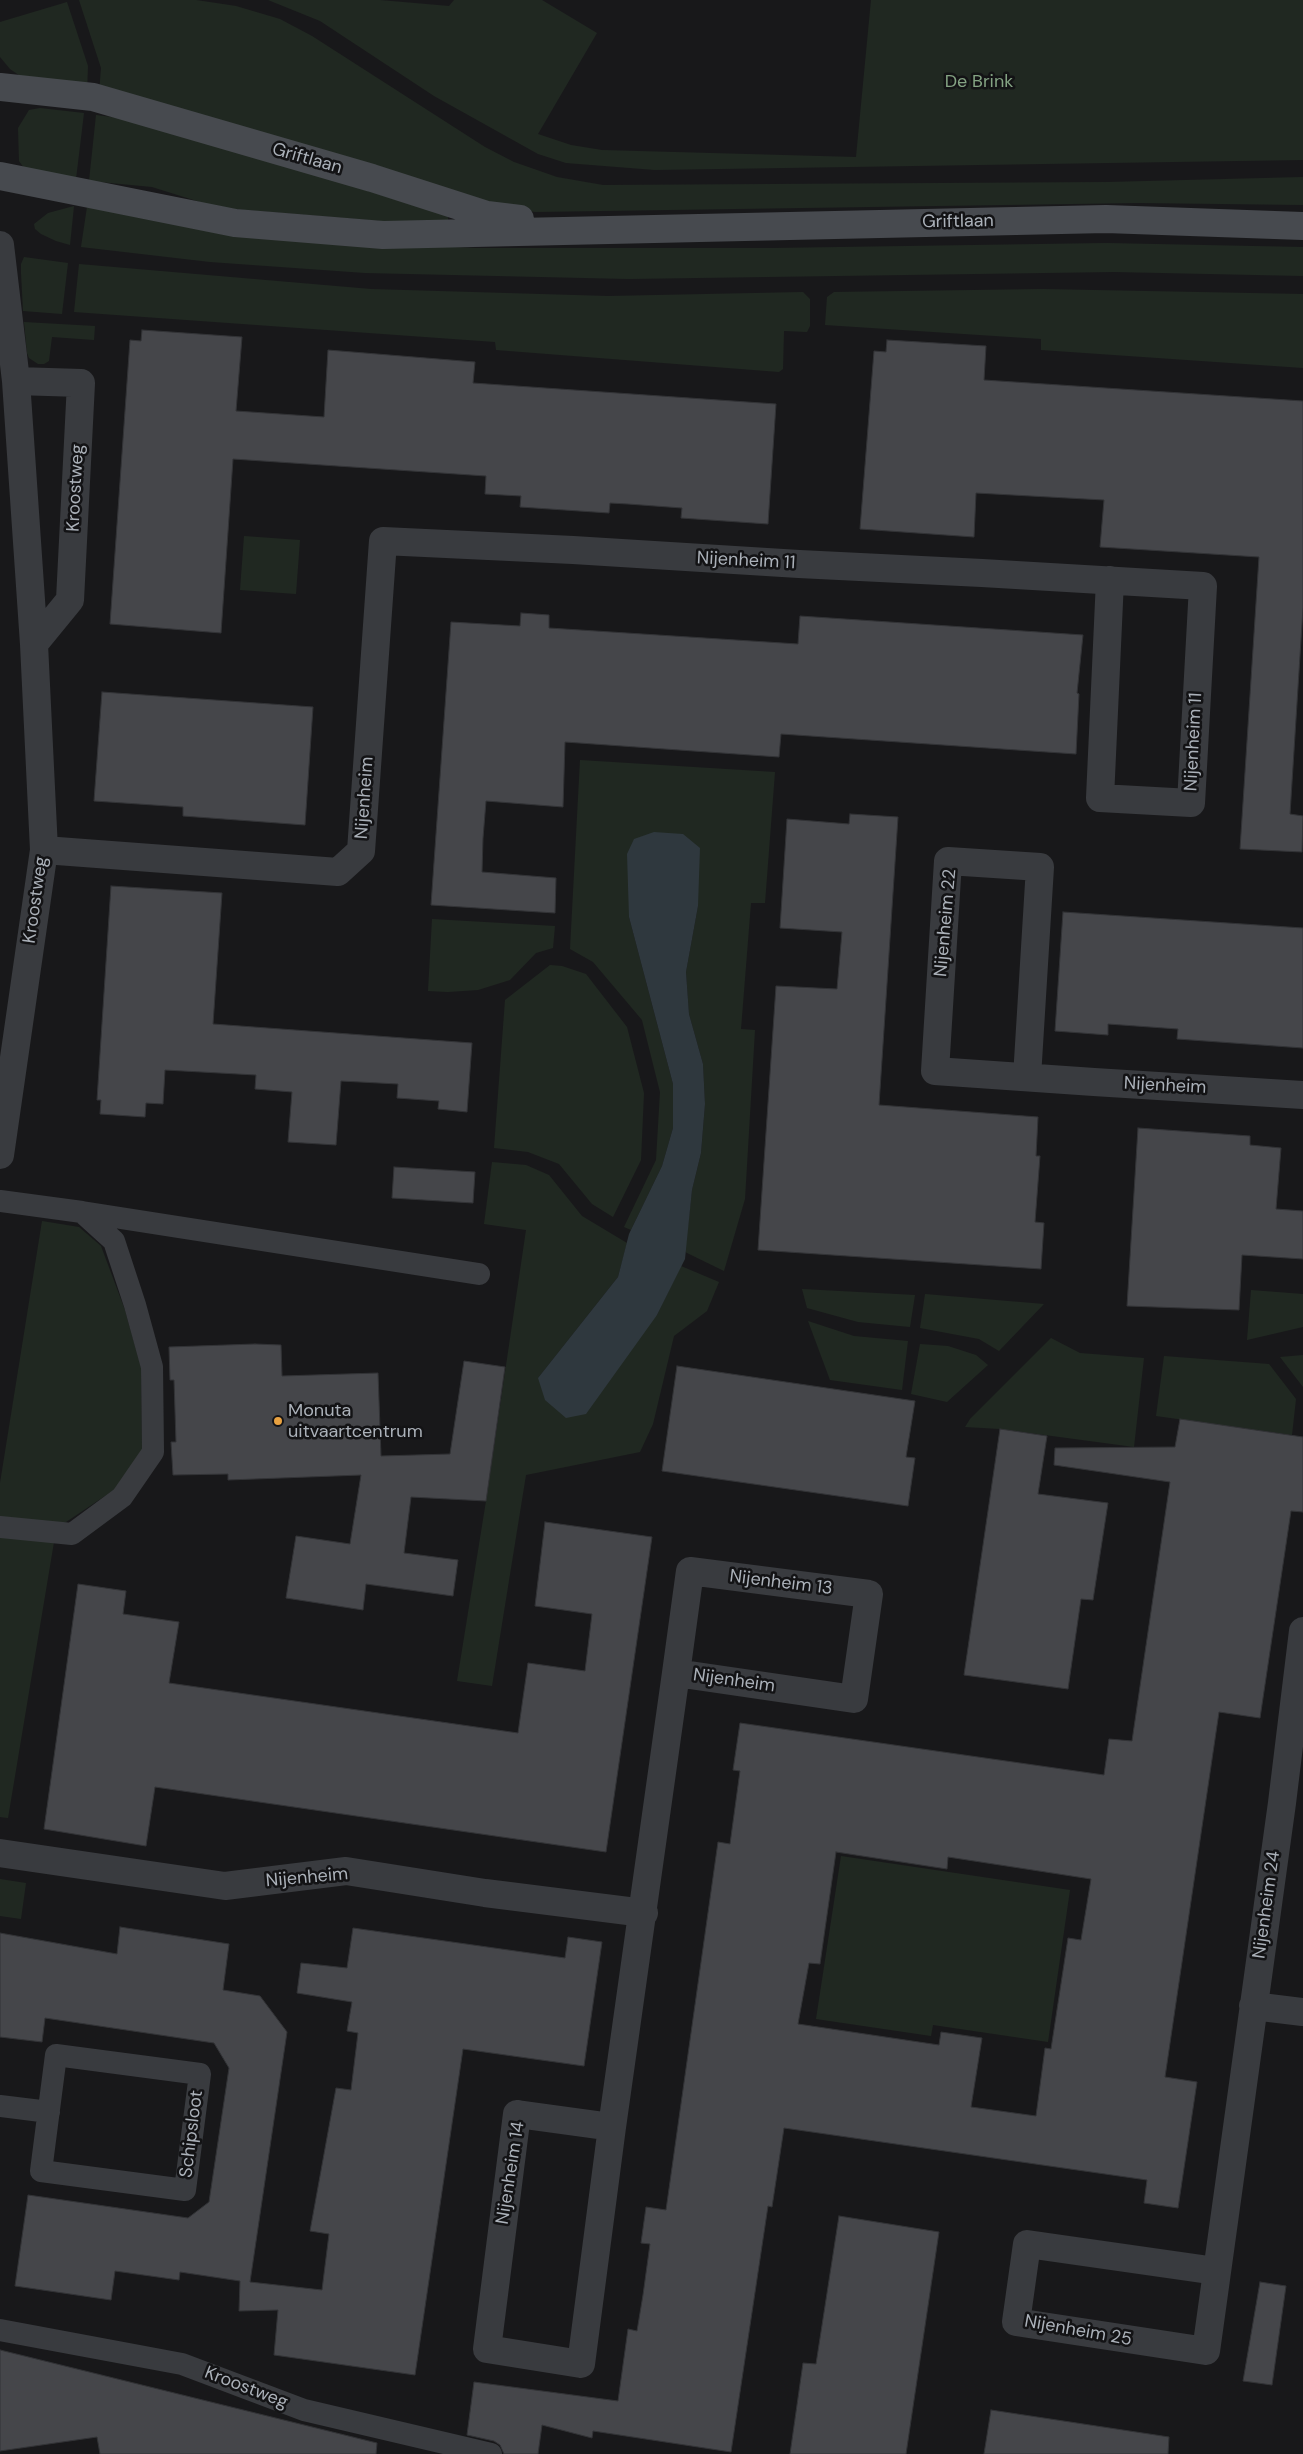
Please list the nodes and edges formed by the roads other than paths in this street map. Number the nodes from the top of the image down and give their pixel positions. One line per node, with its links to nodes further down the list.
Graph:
1 (0, 88): 4 (street, Griftlaan)
2 (0, 176): 4 (street, Griftlaan)
3 (1303, 226): 4 (street, Griftlaan)
4 (613, 229)
5 (0, 245): 6 (street, Kroostweg)
6 (16, 381): 9 (street, Kroostweg); 9 (street, Kroostweg)
7 (383, 541): 8 (street, Nijenheim 11); 10 (street, Nijenheim)
8 (1110, 580): 8 (street, Nijenheim 11)
9 (34, 644): 10 (street, Kroostweg)
10 (44, 850): 11 (street, Kroostweg)
11 (6, 1063): 14 (street, Kroostweg)
12 (1027, 1077): 12 (street, Nijenheim 22); 13 (street, Nijenheim)
13 (1303, 1095)
14 (0, 1155)
15 (0, 1201): 16 (lane)
16 (82, 1212): 17 (lane); 18 (lane)
17 (479, 1274)
18 (0, 1527)
19 (1303, 1631): 22 (street, Nijenheim 24)
20 (676, 1672): 21 (street, Nijenheim); 21 (street, Nijenheim 13); 24 (street, Nijenheim)
21 (854, 1698)
22 (1292, 1805): 25 (street, Nijenheim 24)
23 (0, 1853): 24 (street, Nijenheim)
24 (644, 1913): 29 (street, Nijenheim)
25 (1253, 2006): 26 (street); 30 (street, Nijenheim 25)
26 (1303, 2012)
27 (0, 2106): 28 (lane)
28 (49, 2112): 28 (lane, Schipsloot)
29 (612, 2127): 29 (street, Nijenheim 14)
30 (1216, 2271): 30 (street, Nijenheim 25)
31 (0, 2330): 32 (lane, Kroostweg)
32 (491, 2454)

